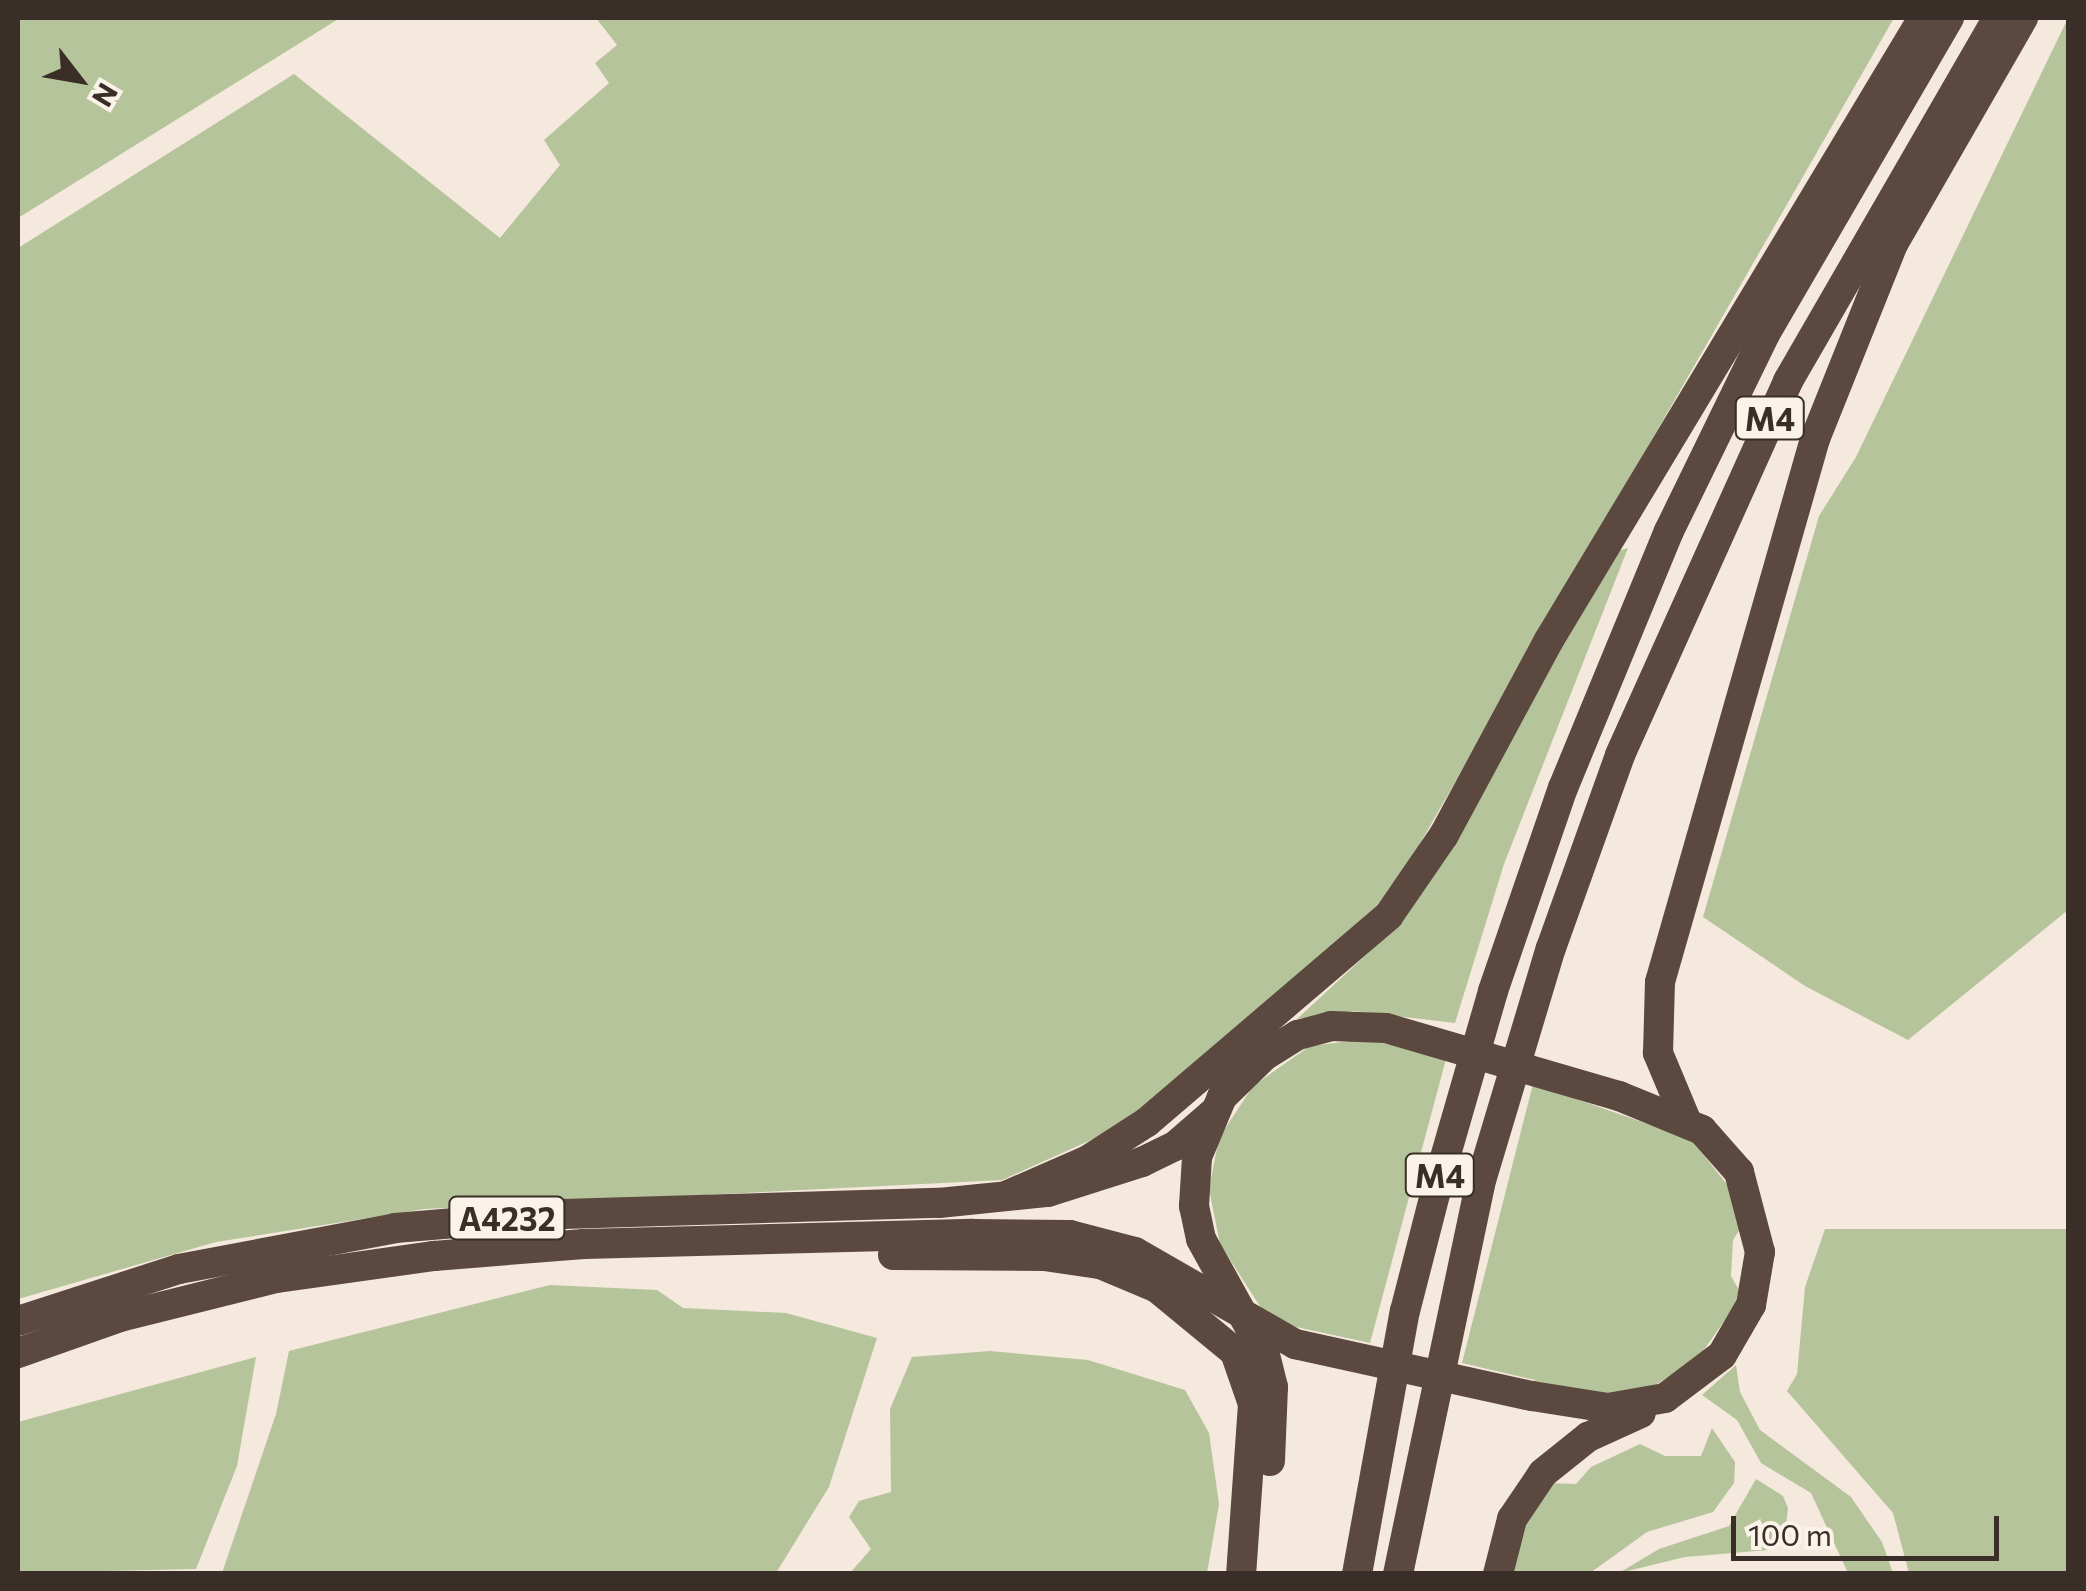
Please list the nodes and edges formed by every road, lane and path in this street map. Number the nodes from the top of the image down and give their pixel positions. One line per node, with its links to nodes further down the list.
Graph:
1 (1923, 18): 5 (highway)
2 (1950, 18): 17 (highway, M4)
3 (1998, 18): 18 (highway, M4)
4 (2024, 18): 8 (highway)
5 (1346, 958): 6 (highway); 9 (highway)
6 (1247, 1069): 7 (highway); 8 (highway, bridge)
7 (1212, 1113): 9 (highway, A4232); 11 (highway)
8 (1686, 1120): 14 (highway)
9 (1008, 1195): 12 (highway, A4232)
10 (584, 1244): 11 (highway, A4232); 13 (highway, A4232); 15 (highway)
11 (1243, 1318): 14 (highway, bridge); 16 (highway)
12 (18, 1321)
13 (18, 1353)
14 (1665, 1398): 19 (highway)
15 (1242, 1574)
16 (1258, 1574)
17 (1357, 1574)
18 (1398, 1574)
19 (1498, 1574)

